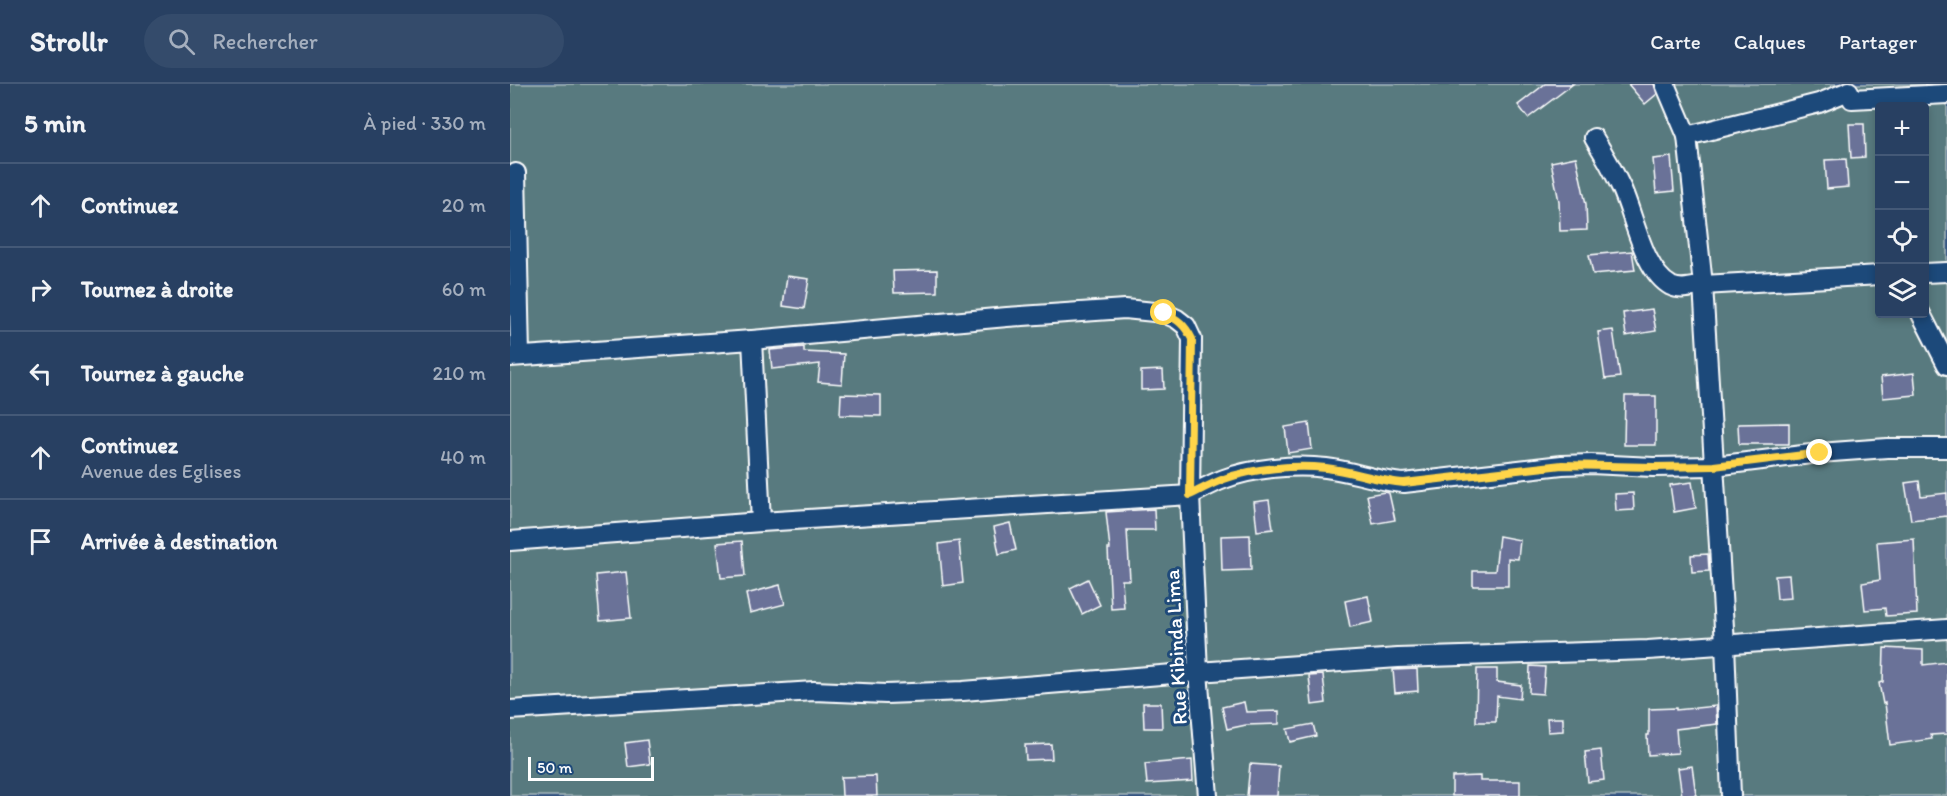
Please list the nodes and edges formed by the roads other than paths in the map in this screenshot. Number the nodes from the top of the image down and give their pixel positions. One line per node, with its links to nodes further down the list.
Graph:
1 (1665, 84): 4 (street)
2 (1849, 87): 3 (street); 4 (street)
3 (1947, 94)
4 (1687, 136): 10 (street)
5 (1594, 138): 10 (street)
6 (516, 172): 13 (street)
7 (1947, 272): 8 (street)
8 (1929, 273)
9 (1875, 275): 10 (street)
10 (1703, 285): 16 (street)
11 (1923, 318): 14 (street)
12 (752, 339): 13 (street, Rue Kibinda Lima); 17 (street, Rue Kibinda Lima); 18 (street)
13 (515, 357)
14 (1947, 365)
15 (1947, 448): 16 (street)
16 (1714, 466): 17 (street); 21 (street)
17 (1190, 495): 18 (street); 22 (street, Rue Kibinda Lima)
18 (761, 522): 19 (street)
19 (510, 541)
20 (1947, 629): 21 (street)
21 (1725, 644): 22 (street); 25 (street)
22 (1198, 672): 23 (street); 24 (street, Rue Kibinda Lima)
23 (510, 710)
24 (1208, 796)
25 (1731, 796)

